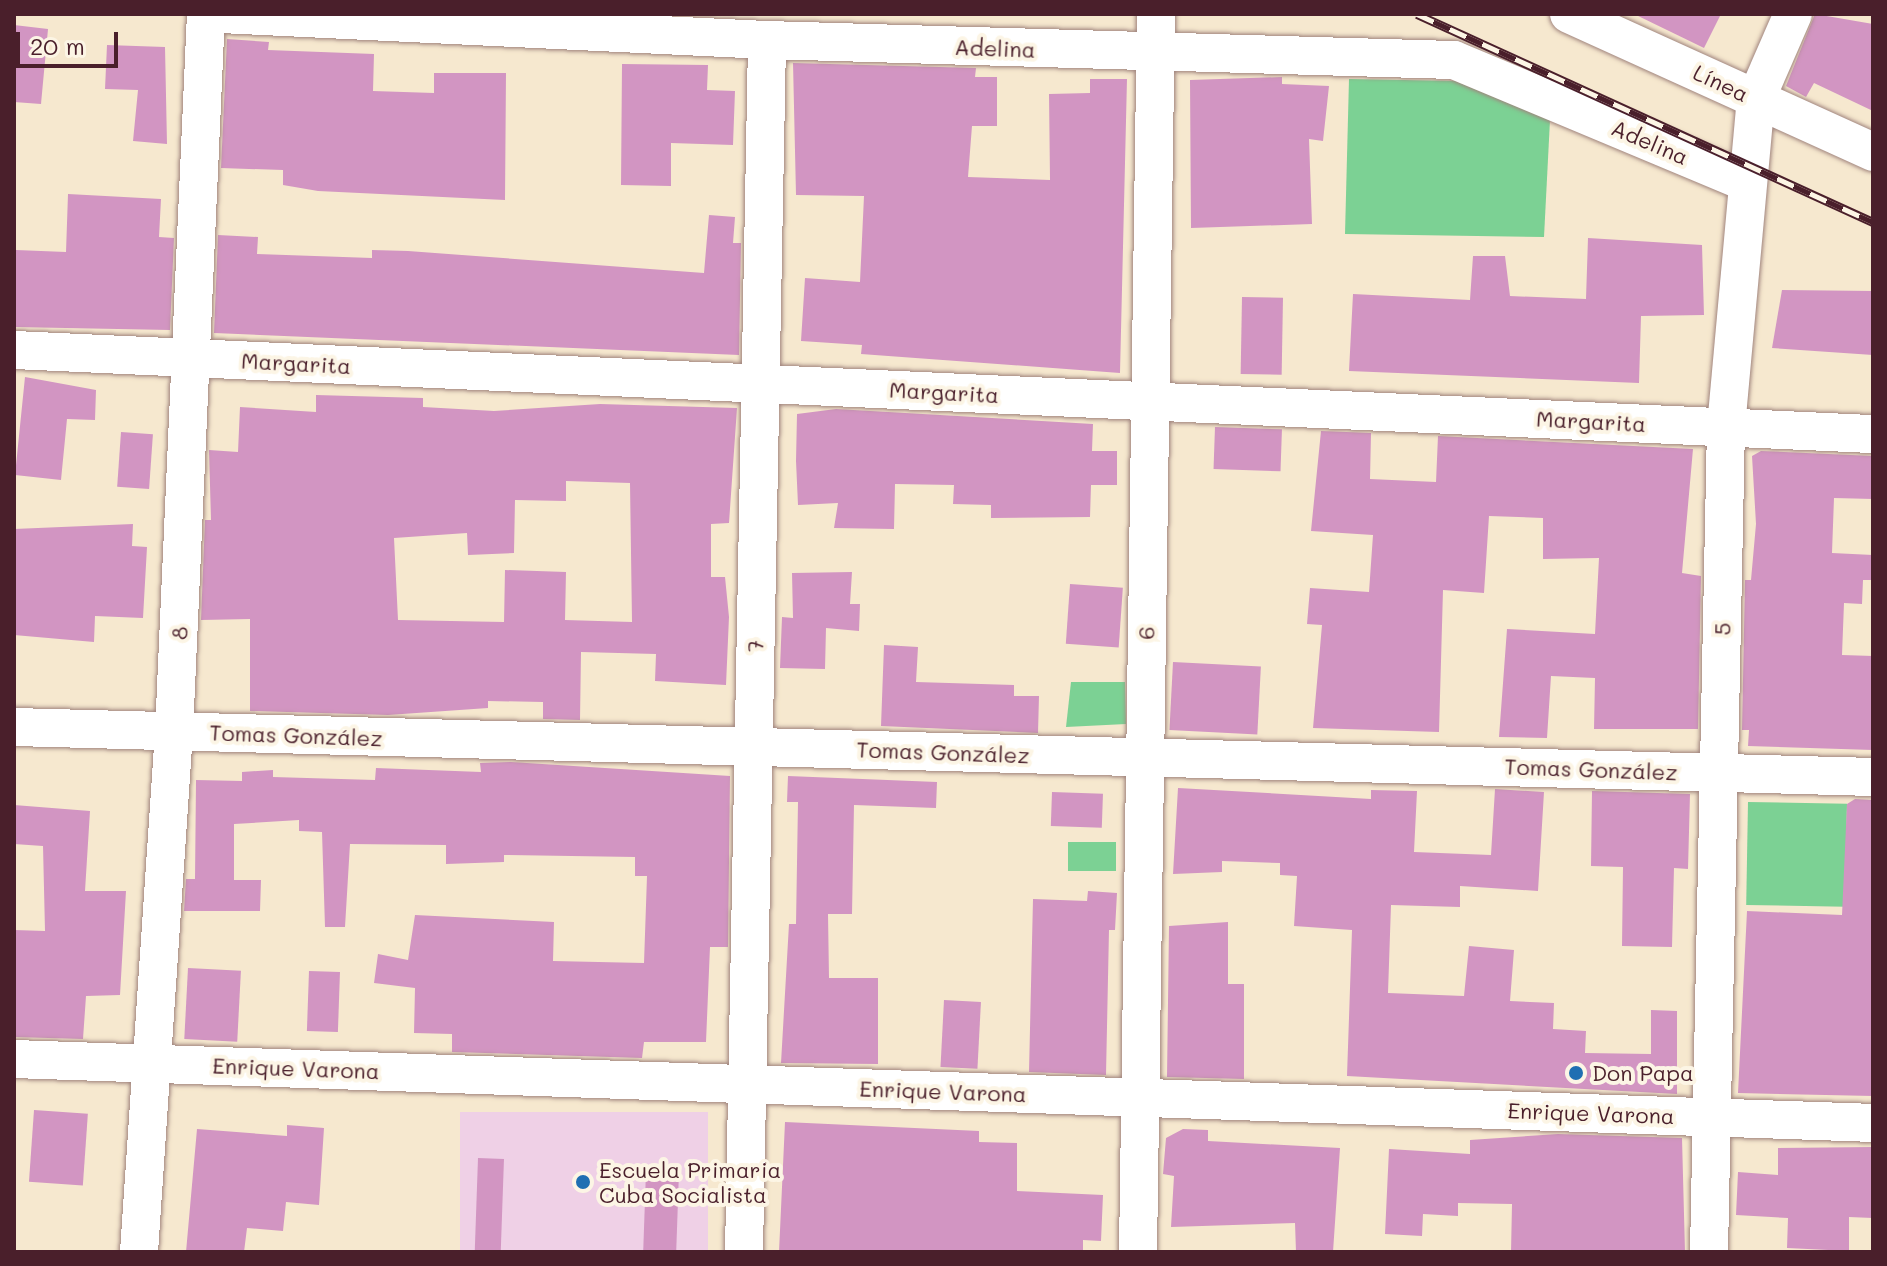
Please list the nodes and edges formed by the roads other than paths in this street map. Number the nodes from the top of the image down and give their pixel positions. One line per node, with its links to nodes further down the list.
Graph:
1 (206, 14): 12 (street, 8)
2 (221, 14): 6 (street, Adelina)
3 (1156, 14): 7 (street, 6)
4 (1569, 14): 8 (street, Línea)
5 (1793, 14): 8 (street, 5)
6 (767, 40): 7 (street, Adelina); 13 (street, 7)
7 (1154, 53): 10 (street, Adelina); 14 (street, 6)
8 (1756, 99): 9 (street, Línea); 10 (street, 5)
9 (1873, 152)
10 (1745, 182): 15 (street, 5)
11 (14, 350): 12 (street, Margarita)
12 (193, 358): 13 (street, Margarita); 18 (street, 8)
13 (760, 384): 14 (street, Margarita); 19 (street, 7)
14 (1150, 401): 15 (street, Margarita); 20 (street, 6)
15 (1726, 427): 16 (street, Margarita); 21 (street, 5)
16 (1873, 434)
17 (14, 727): 18 (street, Tomas González)
18 (174, 732): 19 (street, Tomas González); 24 (street, 8)
19 (753, 747): 20 (street, Tomas González); 25 (street, 7)
20 (1145, 758): 21 (street, Tomas González); 26 (street, 6)
21 (1719, 773): 22 (street, Tomas González); 27 (street, 5)
22 (1873, 777)
23 (14, 1059): 24 (street, Enrique Varona)
24 (153, 1063): 25 (street, Enrique Varona); 29 (street, 8)
25 (747, 1084): 26 (street, Enrique Varona); 30 (street, 7)
26 (1140, 1098): 27 (street, Enrique Varona); 31 (street, 6)
27 (1711, 1117): 28 (street, Enrique Varona); 32 (street, 5)
28 (1873, 1123)
29 (139, 1252)
30 (744, 1252)
31 (1138, 1252)
32 (1709, 1252)

